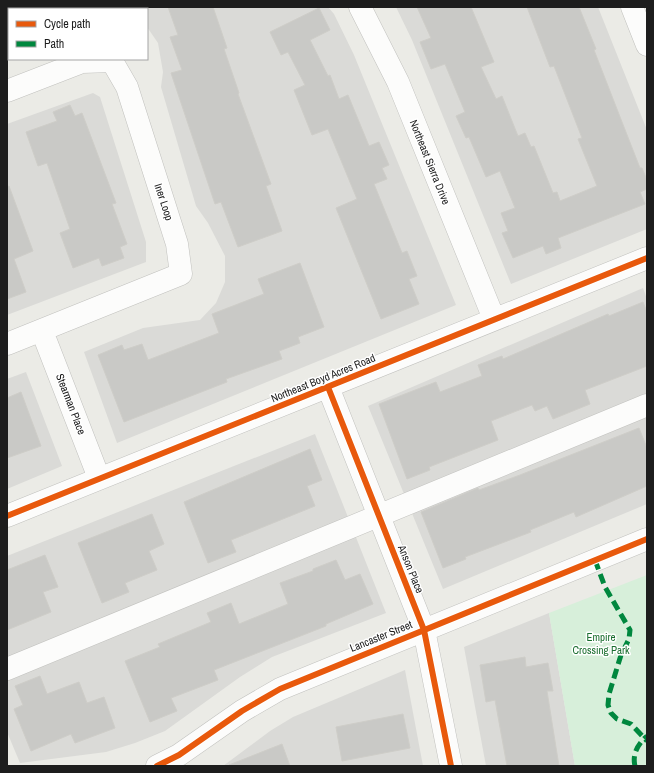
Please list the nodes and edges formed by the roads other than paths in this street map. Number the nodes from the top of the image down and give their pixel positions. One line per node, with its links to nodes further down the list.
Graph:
1 (360, 7): 6 (street, Northeast Sierra Drive)
2 (632, 7): 3 (street)
3 (647, 45)
4 (7, 91): 7 (street, Iner Loop)
5 (647, 258): 6 (street, Northeast Boyd Acres Road)
6 (494, 320): 9 (street, Northeast Boyd Acres Road)
7 (42, 331): 8 (street, Iner Loop); 11 (street, Stearman Place)
8 (7, 344)
9 (328, 387): 11 (street, Northeast Boyd Acres Road); 13 (street, Anson Place)
10 (647, 405): 13 (street)
11 (99, 478): 12 (street, Northeast Boyd Acres Road)
12 (7, 516)
13 (379, 516): 15 (street, Anson Place); 16 (street)
14 (647, 539): 15 (street, Lancaster Street)
15 (424, 630): 17 (street, Lancaster Street); 18 (street, Anson Place)
16 (7, 669)
17 (157, 766)
18 (452, 766)

